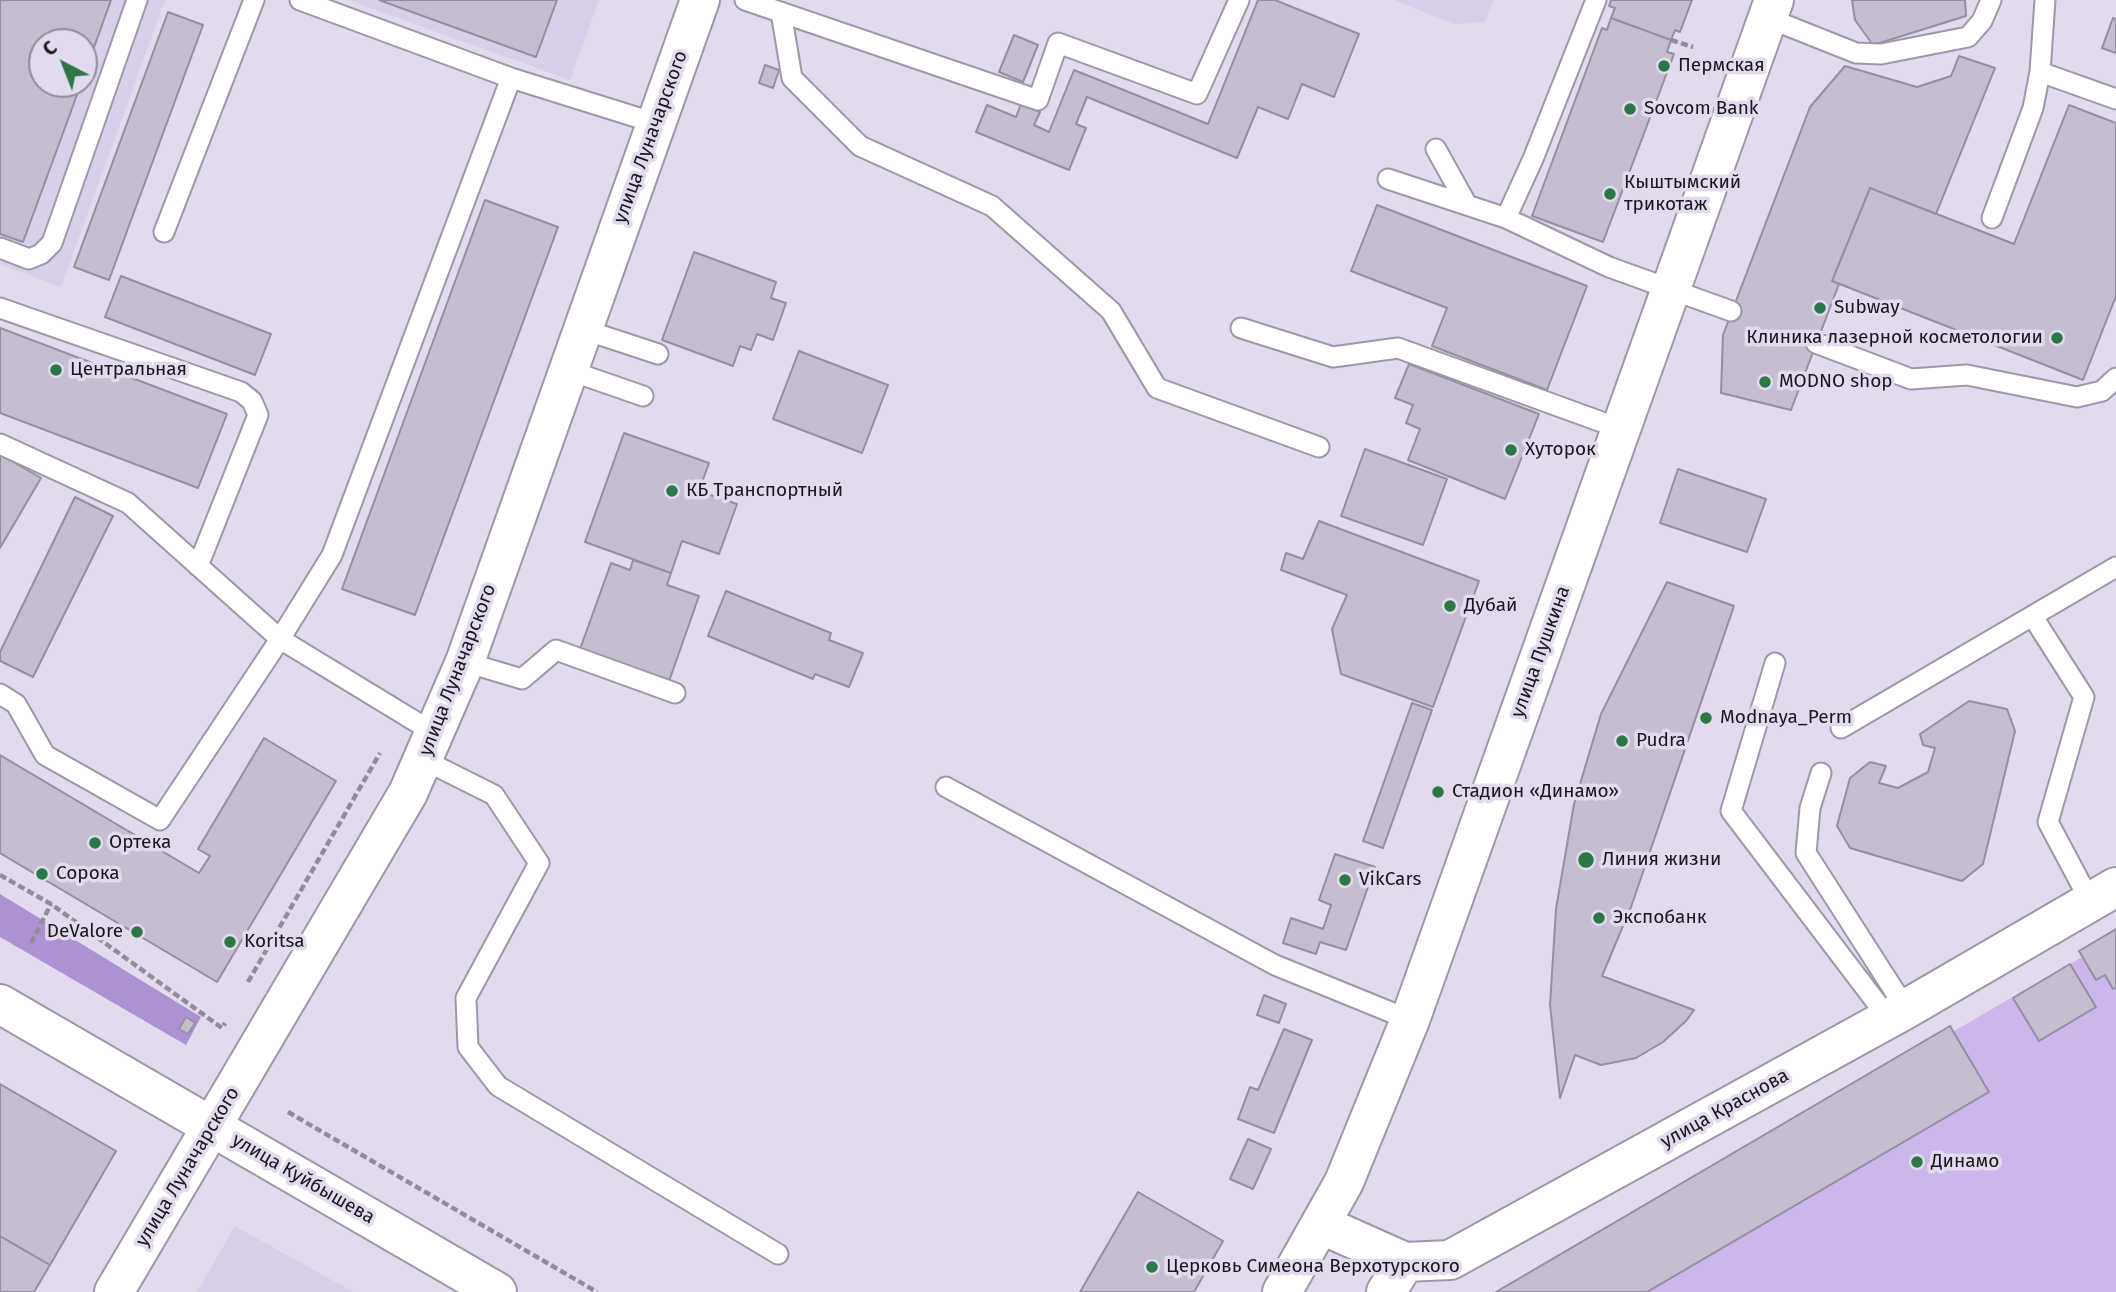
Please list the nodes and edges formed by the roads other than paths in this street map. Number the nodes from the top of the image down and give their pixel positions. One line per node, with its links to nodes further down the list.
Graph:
1 (137, 0): 22 (lane)
2 (254, 0): 21 (lane)
3 (300, 0): 13 (lane)
4 (700, 0): 15 (main road, улица Луначарского)
5 (745, 0): 11 (lane)
6 (1239, 0): 11 (lane)
7 (1596, 0): 19 (lane)
8 (1991, 0): 10 (lane)
9 (2045, 0): 12 (lane)
10 (1771, 9): 23 (main road, улица Пушкина)
11 (780, 12): 35 (lane)
12 (2040, 72): 14 (lane); 20 (lane)
13 (511, 78): 15 (lane); 39 (lane)
14 (2116, 99)
15 (655, 124): 27 (main road, улица Луначарского)
16 (1436, 149): 18 (lane)
17 (1388, 180): 18 (lane)
18 (1466, 203): 19 (lane)
19 (1506, 218): 23 (lane)
20 (1992, 218)
21 (164, 232)
22 (0, 248)
23 (1671, 289): 25 (lane); 33 (main road, улица Пушкина)
24 (0, 307): 36 (lane)
25 (1731, 312)
26 (1241, 328): 33 (lane)
27 (582, 329): 29 (lane); 30 (main road, улица Луначарского)
28 (1816, 343): 31 (lane)
29 (659, 354)
30 (568, 370): 32 (lane); 40 (main road, улица Луначарского)
31 (2116, 378)
32 (643, 396)
33 (1620, 429): 51 (main road, улица Пушкина)
34 (0, 443): 36 (lane)
35 (1319, 447)
36 (198, 566): 39 (lane)
37 (2116, 567): 38 (lane)
38 (2033, 617): 44 (lane); 48 (lane)
39 (280, 639): 43 (lane); 45 (lane)
40 (465, 662): 42 (lane); 45 (main road, улица Луначарского)
41 (1775, 663): 50 (lane)
42 (675, 693)
43 (0, 694)
44 (1841, 728)
45 (430, 747): 52 (main road, улица Луначарского); 54 (lane)
46 (1821, 773): 50 (lane)
47 (946, 787): 51 (lane)
48 (2103, 894): 50 (main road, улица Краснова)
49 (0, 1003): 52 (main road, улица Куйбышева)
50 (1897, 1014): 55 (main road, улица Краснова)
51 (1410, 1020): 53 (main road, улица Пушкина)
52 (212, 1127): 56 (main road, улица Луначарского); 57 (main road, улица Куйбышева)
53 (1322, 1225): 55 (main road, улица Краснова); 58 (main road, улица Пушкина)
54 (778, 1254)
55 (1395, 1277)
56 (114, 1292)
57 (496, 1292)
58 (1282, 1292)

